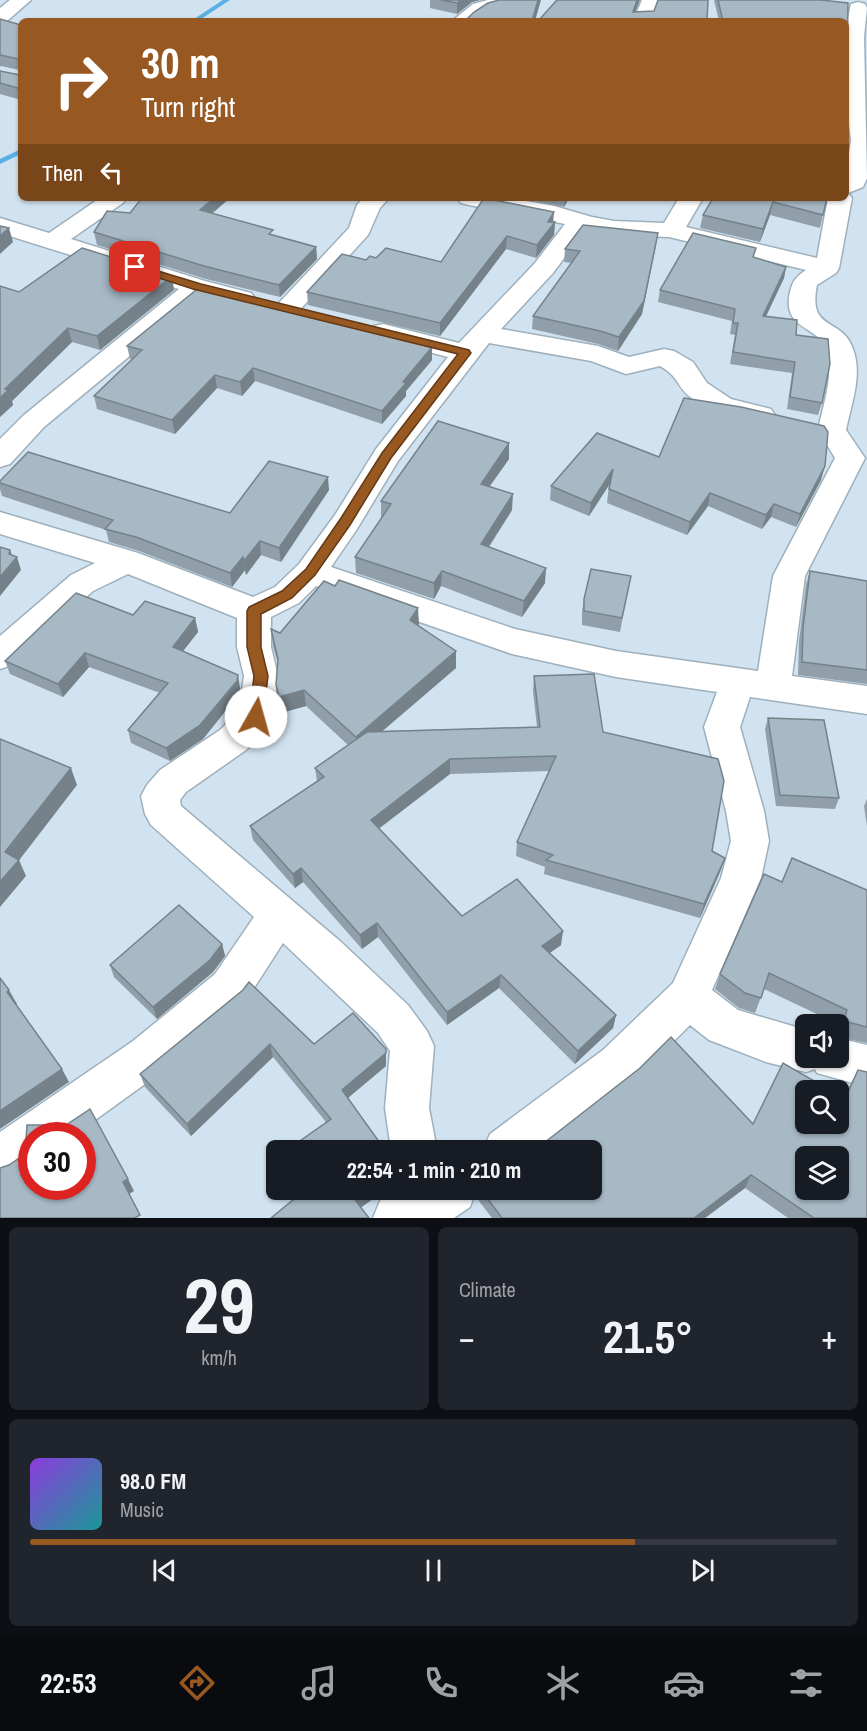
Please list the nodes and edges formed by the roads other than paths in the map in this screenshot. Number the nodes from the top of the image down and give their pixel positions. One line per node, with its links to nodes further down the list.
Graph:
1 (22, 0): 5 (street)
2 (508, 0): 6 (street)
3 (651, 0): 7 (street)
4 (851, 6): 10 (street)
5 (0, 17)
6 (465, 18)
7 (643, 18)
8 (0, 27): 9 (street)
9 (18, 29)
10 (856, 89): 11 (street)
11 (849, 187)
12 (849, 190): 13 (street)
13 (867, 194)
14 (111, 201): 22 (street)
15 (373, 201): 24 (street)
16 (486, 201): 19 (street)
17 (689, 201): 21 (street)
18 (839, 201): 23 (street)
19 (580, 221): 21 (street); 26 (street)
20 (0, 225): 22 (street)
21 (669, 230): 23 (street)
22 (53, 241): 24 (street)
23 (827, 268): 27 (street)
24 (197, 287): 28 (street)
25 (365, 328): 26 (street)
26 (474, 344): 27 (street); 32 (street)
27 (810, 425): 29 (street)
28 (0, 457)
29 (858, 460): 35 (street)
30 (0, 523): 31 (street)
31 (127, 561): 33 (street); 34 (street)
32 (310, 572): 33 (street); 35 (street)
33 (254, 611): 37 (street)
34 (0, 656)
35 (755, 685): 36 (street); 38 (street)
36 (867, 700)
37 (279, 914): 42 (street); 43 (street)
38 (688, 997): 39 (street); 44 (street)
39 (795, 1048)
40 (849, 1062): 41 (street)
41 (867, 1066)
42 (53, 1122)
43 (412, 1140)
44 (519, 1140)
45 (18, 1146): 46 (street)
46 (0, 1159)

